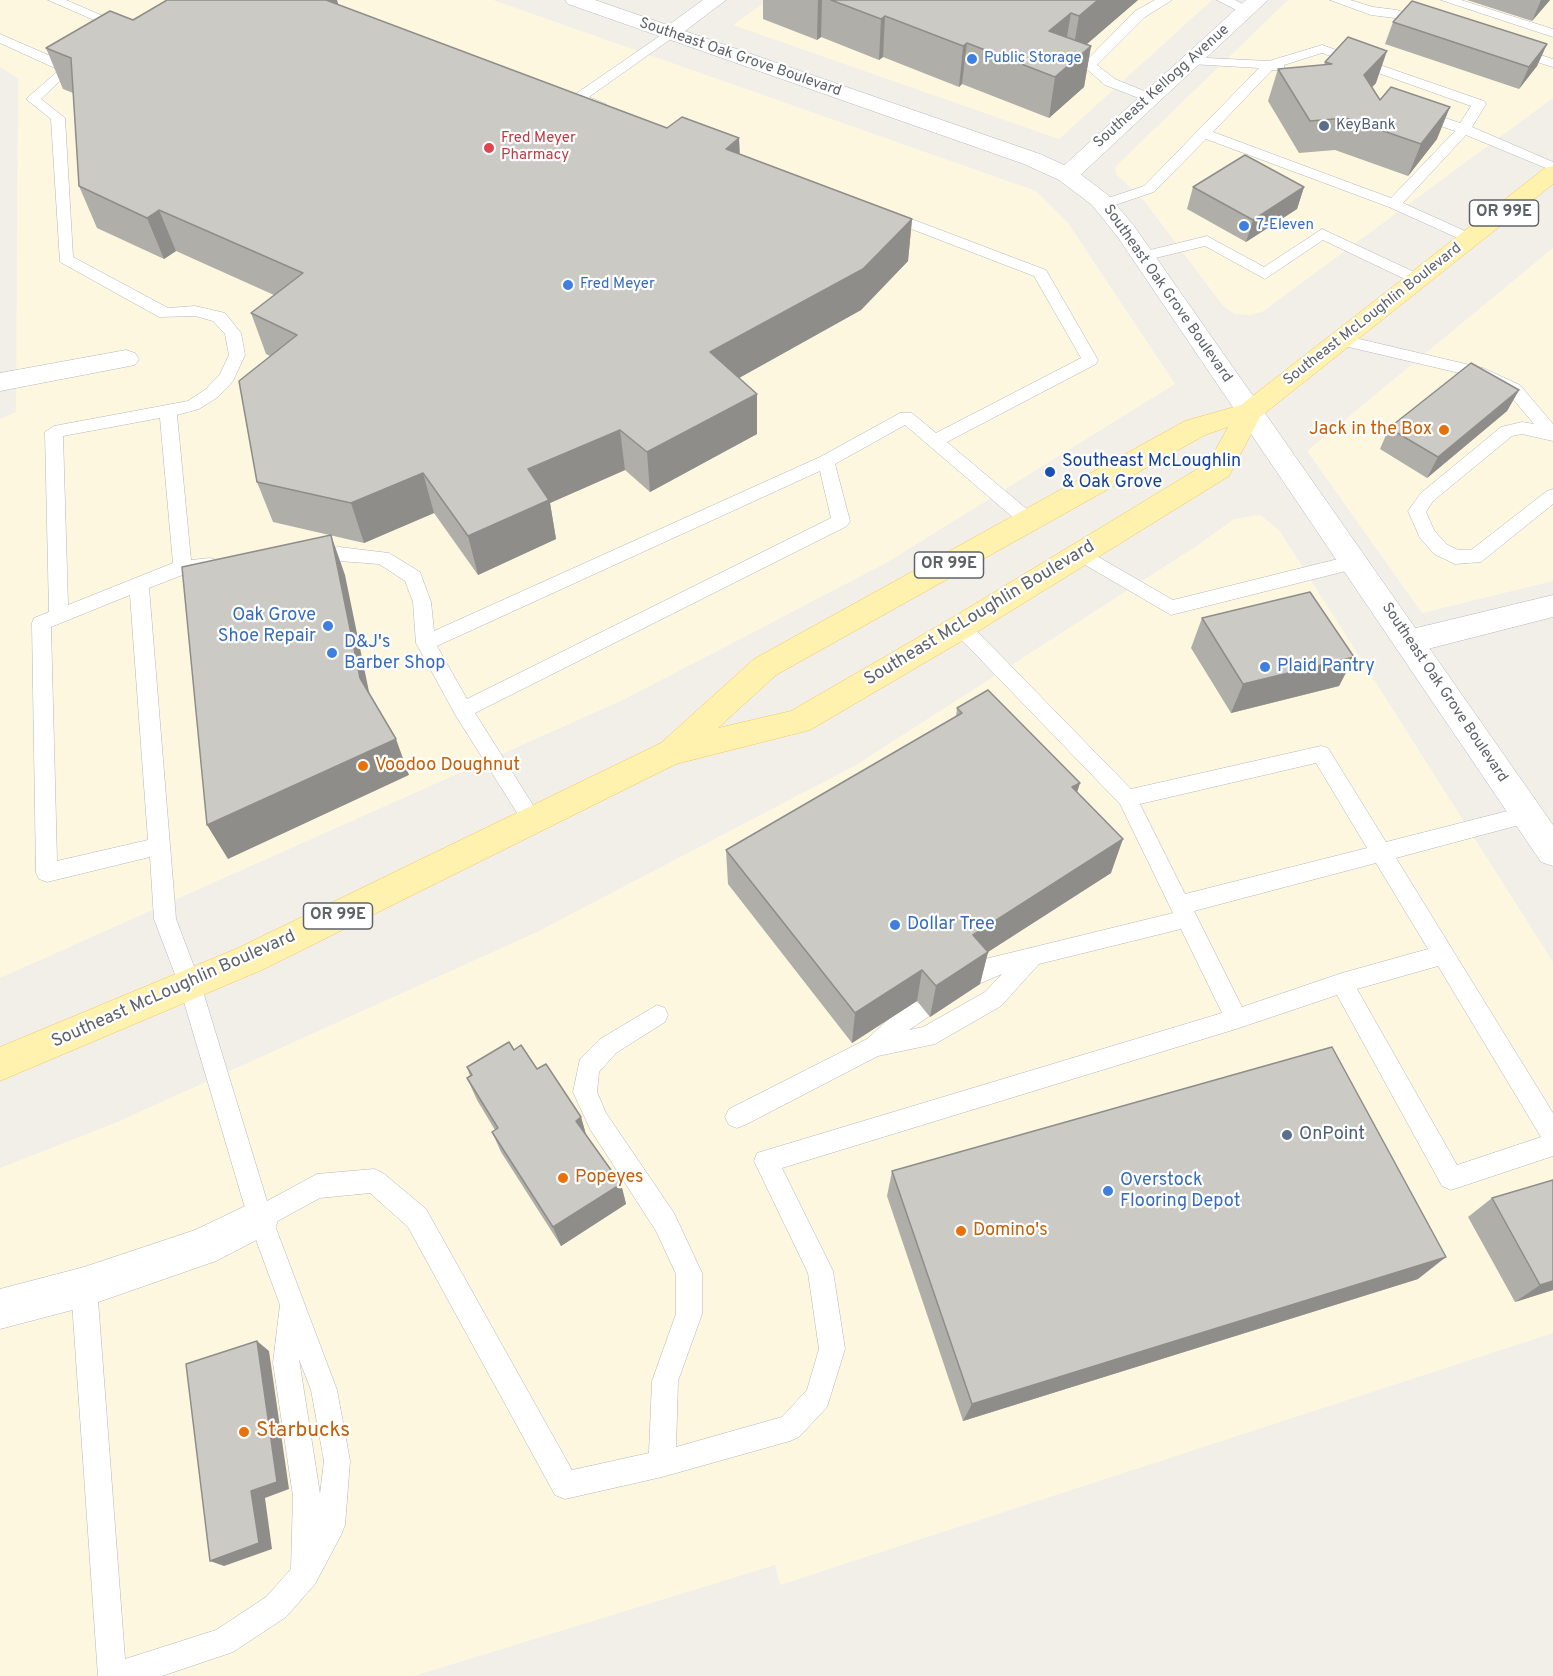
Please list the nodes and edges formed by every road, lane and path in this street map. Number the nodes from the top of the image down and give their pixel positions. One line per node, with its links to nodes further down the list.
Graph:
1 (55, 0): 13 (lane)
2 (575, 0): 10 (street, Southeast Oak Grove Boulevard)
3 (717, 0): 10 (street)
4 (1165, 0): 21 (lane)
5 (1224, 0): 8 (lane)
6 (1337, 0): 9 (lane)
7 (1448, 0): 11 (lane)
8 (1253, 5): 16 (street, Southeast Kellogg Avenue)
9 (1441, 28)
10 (670, 33): 23 (lane); 28 (street, Southeast Oak Grove Boulevard)
11 (1553, 33)
12 (0, 38): 19 (lane)
13 (115, 43)
14 (1497, 45): 17 (lane)
15 (96, 53): 19 (lane)
16 (1191, 60): 18 (lane); 21 (street, Southeast Kellogg Avenue)
17 (1553, 63)
18 (1270, 64): 20 (lane); 24 (lane); 25 (lane)
19 (69, 69): 38 (lane)
20 (1292, 72)
21 (1149, 98): 28 (street, Southeast Kellogg Avenue)
22 (1408, 110): 24 (lane)
23 (612, 111)
24 (1464, 129): 26 (lane); 30 (lane)
25 (1205, 134): 29 (lane); 30 (lane)
26 (1553, 167)
27 (1553, 173): 32 (main road, Southeast McLoughlin Boulevard / OR 99E)
28 (1067, 174): 29 (street, Southeast Oak Grove Boulevard)
29 (1104, 204): 33 (street, Southeast Oak Grove Boulevard)
30 (1394, 204): 32 (lane)
31 (867, 207): 41 (lane)
32 (1471, 239): 34 (main road, Southeast McLoughlin Boulevard / OR 99E)
33 (1143, 256): 34 (lane); 39 (street, Southeast Oak Grove Boulevard)
34 (1419, 280): 35 (main road, Southeast McLoughlin Boulevard / OR 99E)
35 (1342, 340): 39 (main road, Southeast McLoughlin Boulevard / OR 99E); 40 (lane)
36 (126, 360): 37 (street)
37 (0, 382)
38 (168, 411): 49 (lane); 52 (lane)
39 (1250, 411): 44 (main road, Southeast McLoughlin Boulevard / OR 99E); 45 (main road, Southeast McLoughlin Boulevard / OR 99E); 47 (street, Southeast Oak Grove Boulevard)
40 (1552, 434): 43 (lane)
41 (935, 441): 42 (lane); 44 (lane)
42 (826, 461): 55 (lane); 56 (lane)
43 (1553, 495)
44 (1029, 521): 57 (main road, Southeast McLoughlin Boulevard / OR 99E)
45 (1081, 555): 47 (lane); 53 (main road, Southeast McLoughlin Boulevard / OR 99E)
46 (289, 558): 55 (lane)
47 (1354, 562): 54 (street, Southeast Oak Grove Boulevard)
48 (230, 563): 49 (lane)
49 (183, 567): 50 (lane)
50 (139, 584): 52 (lane); 61 (lane)
51 (1550, 612): 54 (street)
52 (50, 619): 61 (lane)
53 (962, 627): 57 (main road, Southeast McLoughlin Boulevard / OR 99E); 58 (lane)
54 (1408, 642): 59 (street, Southeast Oak Grove Boulevard)
55 (426, 644): 56 (lane)
56 (463, 710): 60 (lane)
57 (669, 753): 60 (main road, Southeast McLoughlin Boulevard / OR 99E)
58 (1127, 798): 63 (lane); 64 (lane)
59 (1527, 815): 62 (street, Southeast Oak Grove Boulevard); 63 (lane)
60 (533, 821): 69 (main road, Southeast McLoughlin Boulevard / OR 99E)
61 (160, 846): 69 (lane)
62 (1553, 852)
63 (1381, 853): 64 (lane); 65 (lane)
64 (1182, 912): 66 (lane); 72 (lane)
65 (1443, 955): 68 (lane); 76 (lane)
66 (1032, 957): 67 (lane); 73 (lane)
67 (974, 976)
68 (1342, 983): 72 (lane); 77 (lane)
69 (190, 985): 74 (main road, Southeast McLoughlin Boulevard / OR 99E); 78 (lane)
70 (922, 1008): 73 (lane)
71 (657, 1015): 82 (lane)
72 (1236, 1019): 82 (lane)
73 (875, 1046): 75 (lane)
74 (0, 1064)
75 (737, 1117)
76 (1553, 1135)
77 (1553, 1145)
78 (260, 1218): 79 (street); 80 (lane); 82 (lane)
79 (84, 1287): 81 (street); 84 (lane)
80 (292, 1302): 83 (lane); 83 (lane)
81 (0, 1309)
82 (662, 1464)
83 (305, 1574): 85 (lane)
84 (112, 1676)
85 (117, 1676)

